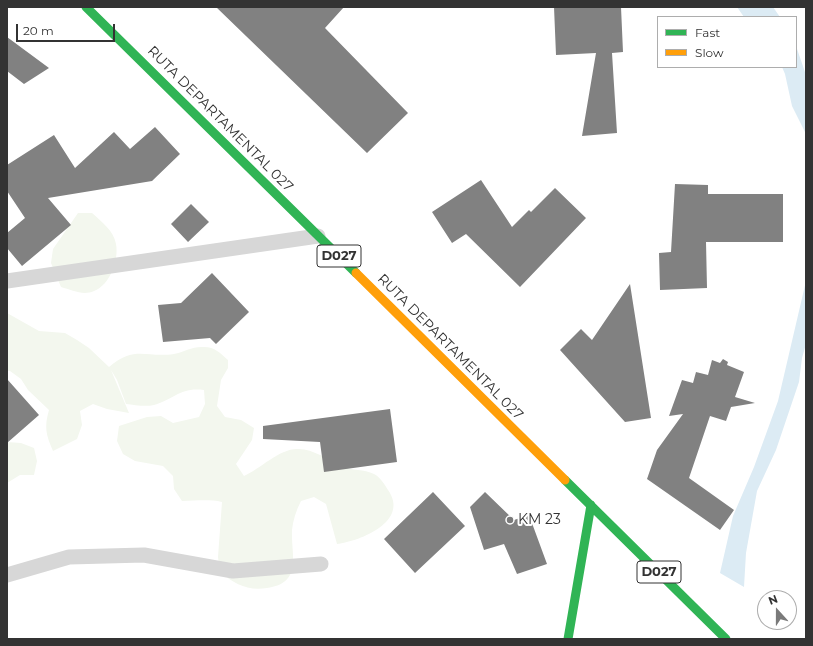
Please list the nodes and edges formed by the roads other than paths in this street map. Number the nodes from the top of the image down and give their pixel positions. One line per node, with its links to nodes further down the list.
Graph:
1 (86, 7): 2 (main road, RUTA DEPARTAMENTAL 027 / D027)
2 (318, 236): 3 (lane); 4 (main road, RUTA DEPARTAMENTAL 027 / D027)
3 (7, 281)
4 (591, 506): 7 (main road); 8 (main road, RUTA DEPARTAMENTAL 027 / D027)
5 (321, 564): 6 (lane)
6 (7, 575)
7 (568, 639)
8 (726, 639)

